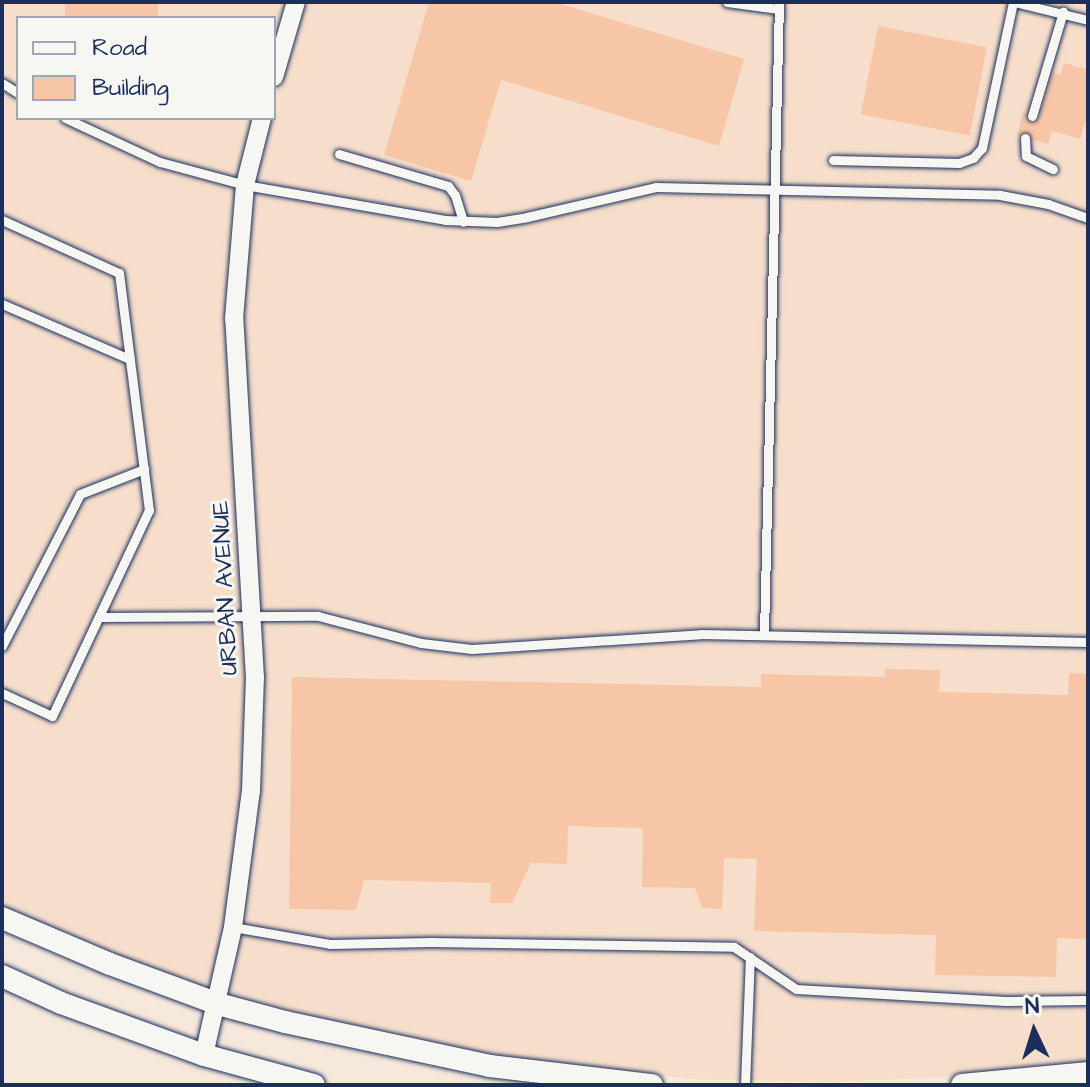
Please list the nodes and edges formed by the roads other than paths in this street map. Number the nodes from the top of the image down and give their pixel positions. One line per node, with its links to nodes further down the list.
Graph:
1 (296, 2): 7 (street)
2 (727, 2): 4 (lane)
3 (1014, 2): 5 (lane); 13 (lane)
4 (779, 6): 16 (lane)
5 (1063, 12): 6 (lane); 8 (lane)
6 (1088, 20)
7 (276, 70)
8 (1032, 116)
9 (69, 120): 15 (lane)
10 (261, 120): 15 (street, URBAN AVENUE)
11 (1025, 138): 14 (lane)
12 (339, 154): 19 (lane)
13 (833, 160)
14 (1053, 169)
15 (245, 185): 19 (lane); 24 (street, URBAN AVENUE)
16 (775, 190): 17 (lane); 19 (lane); 25 (lane)
17 (1088, 218)
18 (2, 220): 21 (lane)
19 (463, 222)
20 (2, 304): 21 (lane)
21 (130, 359): 22 (lane)
22 (144, 469): 23 (lane); 27 (lane)
23 (100, 617): 24 (lane); 28 (lane)
24 (252, 618): 25 (lane); 30 (street, URBAN AVENUE)
25 (764, 634): 26 (lane)
26 (1088, 642)
27 (2, 646)
28 (2, 693)
29 (2, 918): 34 (street)
30 (233, 927): 31 (lane); 34 (street, URBAN AVENUE)
31 (750, 957): 33 (lane); 39 (lane)
32 (2, 976): 35 (street)
33 (1088, 1000)
34 (218, 1004): 35 (street, URBAN AVENUE); 38 (street)
35 (204, 1055): 37 (street)
36 (1088, 1073): 40 (street)
37 (314, 1085)
38 (652, 1085)
39 (745, 1085)
40 (962, 1085)

